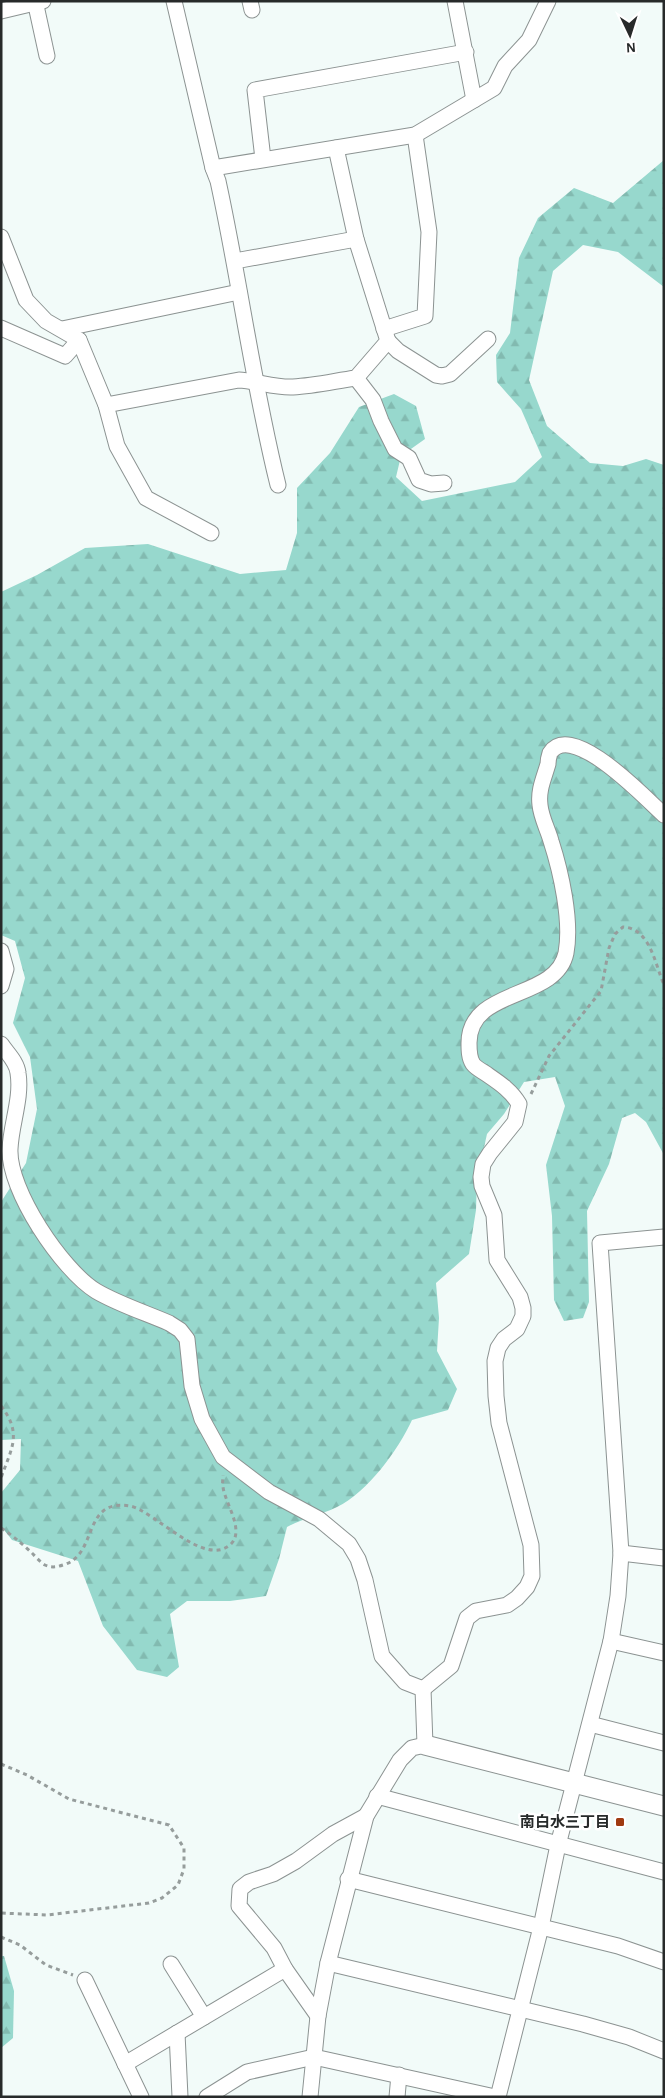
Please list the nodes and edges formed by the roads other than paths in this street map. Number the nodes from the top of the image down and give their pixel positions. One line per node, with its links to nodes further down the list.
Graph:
1 (174, 1): 12 (street)
2 (456, 1): 6 (street)
3 (548, 1): 8 (street)
4 (38, 2): 5 (street); 7 (street)
5 (1, 11)
6 (466, 52): 8 (street); 11 (street)
7 (47, 56)
8 (474, 100): 9 (street)
9 (415, 136): 10 (street); 19 (street)
10 (336, 148): 11 (street); 14 (street)
11 (263, 159): 12 (street)
12 (213, 168): 15 (street)
13 (1, 236): 18 (street)
14 (356, 240): 15 (street); 19 (street)
15 (235, 261): 16 (street)
16 (239, 292): 18 (street); 23 (street)
17 (1, 328): 21 (street)
18 (62, 329): 21 (street)
19 (386, 335): 20 (street); 22 (street)
20 (488, 339)
21 (79, 340): 24 (street)
22 (356, 378): 23 (street); 25 (street)
23 (257, 381): 24 (street); 26 (street)
24 (106, 405): 27 (street)
25 (444, 483)
26 (278, 485)
27 (211, 532)
28 (664, 816): 37 (street)
29 (1, 951): 30 (street)
30 (1, 986)
31 (1, 1044): 37 (street)
32 (664, 1238): 33 (street)
33 (621, 1553): 34 (street); 35 (street)
34 (664, 1558)
35 (611, 1641): 36 (street); 38 (street)
36 (664, 1653)
37 (423, 1689): 40 (street)
38 (590, 1724): 39 (street); 41 (street)
39 (664, 1743)
40 (425, 1745): 41 (street); 42 (street)
41 (575, 1783): 43 (street); 45 (street)
42 (377, 1796): 44 (street); 45 (street)
43 (664, 1806)
44 (366, 1816): 47 (street); 52 (street)
45 (558, 1845): 46 (street); 48 (street)
46 (664, 1872)
47 (348, 1879): 48 (street); 50 (street)
48 (541, 1927): 49 (street); 54 (street)
49 (664, 1962)
50 (328, 1963): 54 (street); 55 (street)
51 (171, 1964): 56 (street)
52 (285, 1969): 55 (street); 56 (street)
53 (85, 1980): 60 (street)
54 (519, 2009): 58 (street); 67 (street)
55 (318, 2016): 59 (street)
56 (204, 2017): 57 (street)
57 (177, 2033): 60 (street); 63 (street)
58 (664, 2052)
59 (314, 2057): 61 (street); 64 (street); 65 (street)
60 (126, 2064): 62 (street)
61 (399, 2075): 66 (street); 67 (street)
62 (141, 2097)
63 (180, 2097)
64 (207, 2097)
65 (310, 2097)
66 (397, 2097)
67 (497, 2097)

